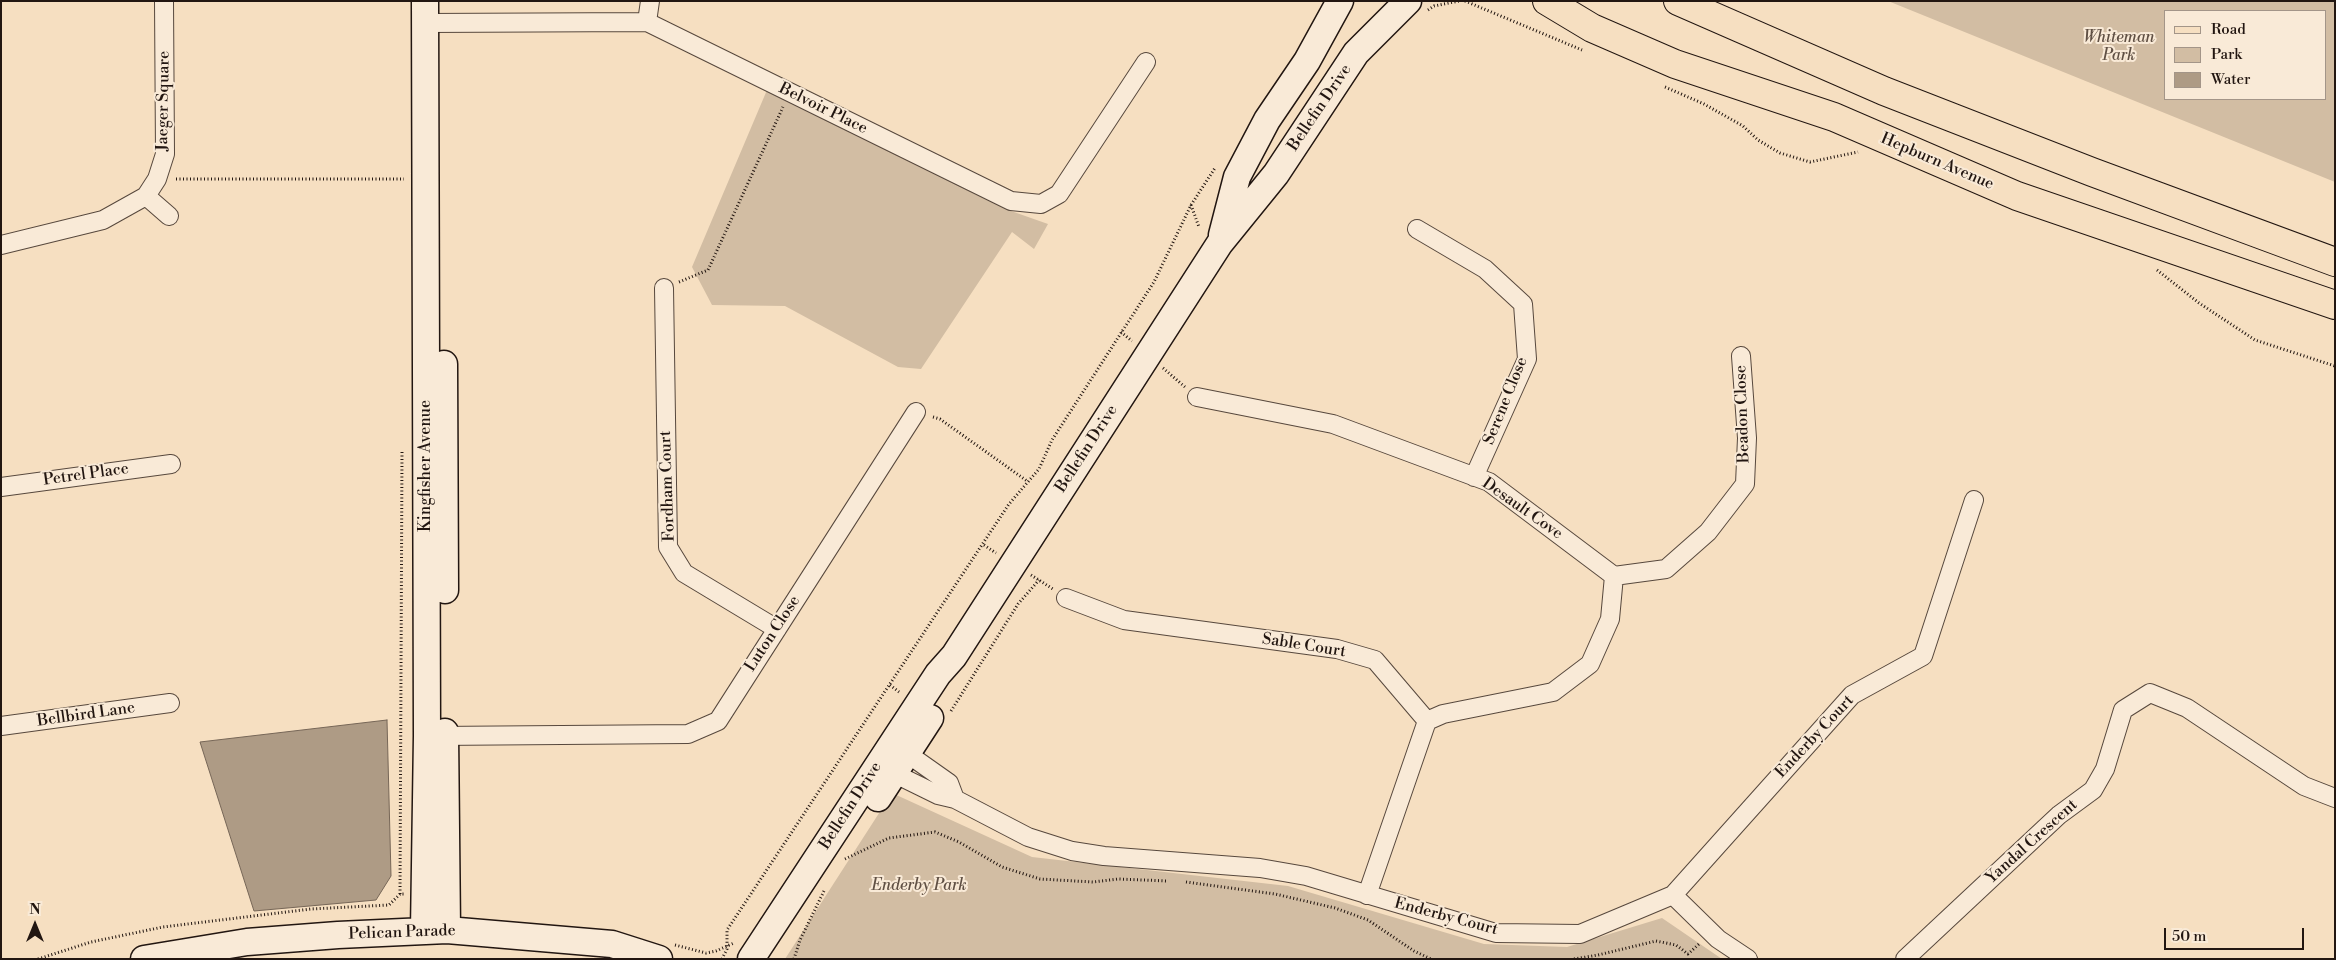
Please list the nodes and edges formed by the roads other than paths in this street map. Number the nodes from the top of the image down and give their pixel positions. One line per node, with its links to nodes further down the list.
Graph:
1 (164, 1): 10 (street, Jaeger Square)
2 (650, 1): 8 (street)
3 (1340, 1): 13 (street, Bellefin Drive)
4 (1408, 1): 13 (street, Bellefin Drive)
5 (1547, 1): 17 (main road, Hepburn Avenue)
6 (1678, 1): 15 (main road)
7 (434, 12): 8 (street, Belvoir Place); 31 (street, Kingfisher Avenue); 31 (street, Kingfisher Avenue)
8 (646, 22): 9 (street, Belvoir Place)
9 (1146, 62)
10 (146, 196): 11 (street); 14 (street, Jaeger Square)
11 (169, 216)
12 (1418, 229): 22 (street, Serene Close)
13 (1220, 243): 32 (street, Bellefin Drive)
14 (1, 244)
15 (2335, 262)
16 (664, 288): 27 (street, Fordham Court)
17 (2335, 305)
18 (1741, 356): 25 (street, Beadon Close)
19 (1197, 397): 22 (street, Desault Cove)
20 (916, 412): 27 (street, Luton Close)
21 (171, 464): 23 (street, Petrel Place)
22 (1474, 477): 25 (street, Desault Cove)
23 (1, 487)
24 (1974, 500): 35 (street, Enderby Court)
25 (1614, 576): 29 (street)
26 (1066, 598): 29 (street, Sable Court)
27 (777, 629): 31 (street, Luton Close)
28 (170, 703): 30 (street, Bellbird Lane)
29 (1427, 721): 36 (street)
30 (1, 726)
31 (436, 736): 37 (street, Kingfisher Avenue)
32 (893, 759): 34 (street, Enderby Court); 34 (street); 40 (street, Bellefin Drive); 41 (street, Bellefin Drive)
33 (2335, 798): 43 (street, Yandal Crescent)
34 (955, 799): 36 (street, Enderby Court)
35 (1673, 894): 36 (street, Enderby Court); 42 (street)
36 (1368, 895)
37 (436, 930): 38 (street, Pelican Parade); 39 (street, Pelican Parade)
38 (144, 959)
39 (659, 959)
40 (750, 959)
41 (769, 959)
42 (1748, 959)
43 (1905, 959)

